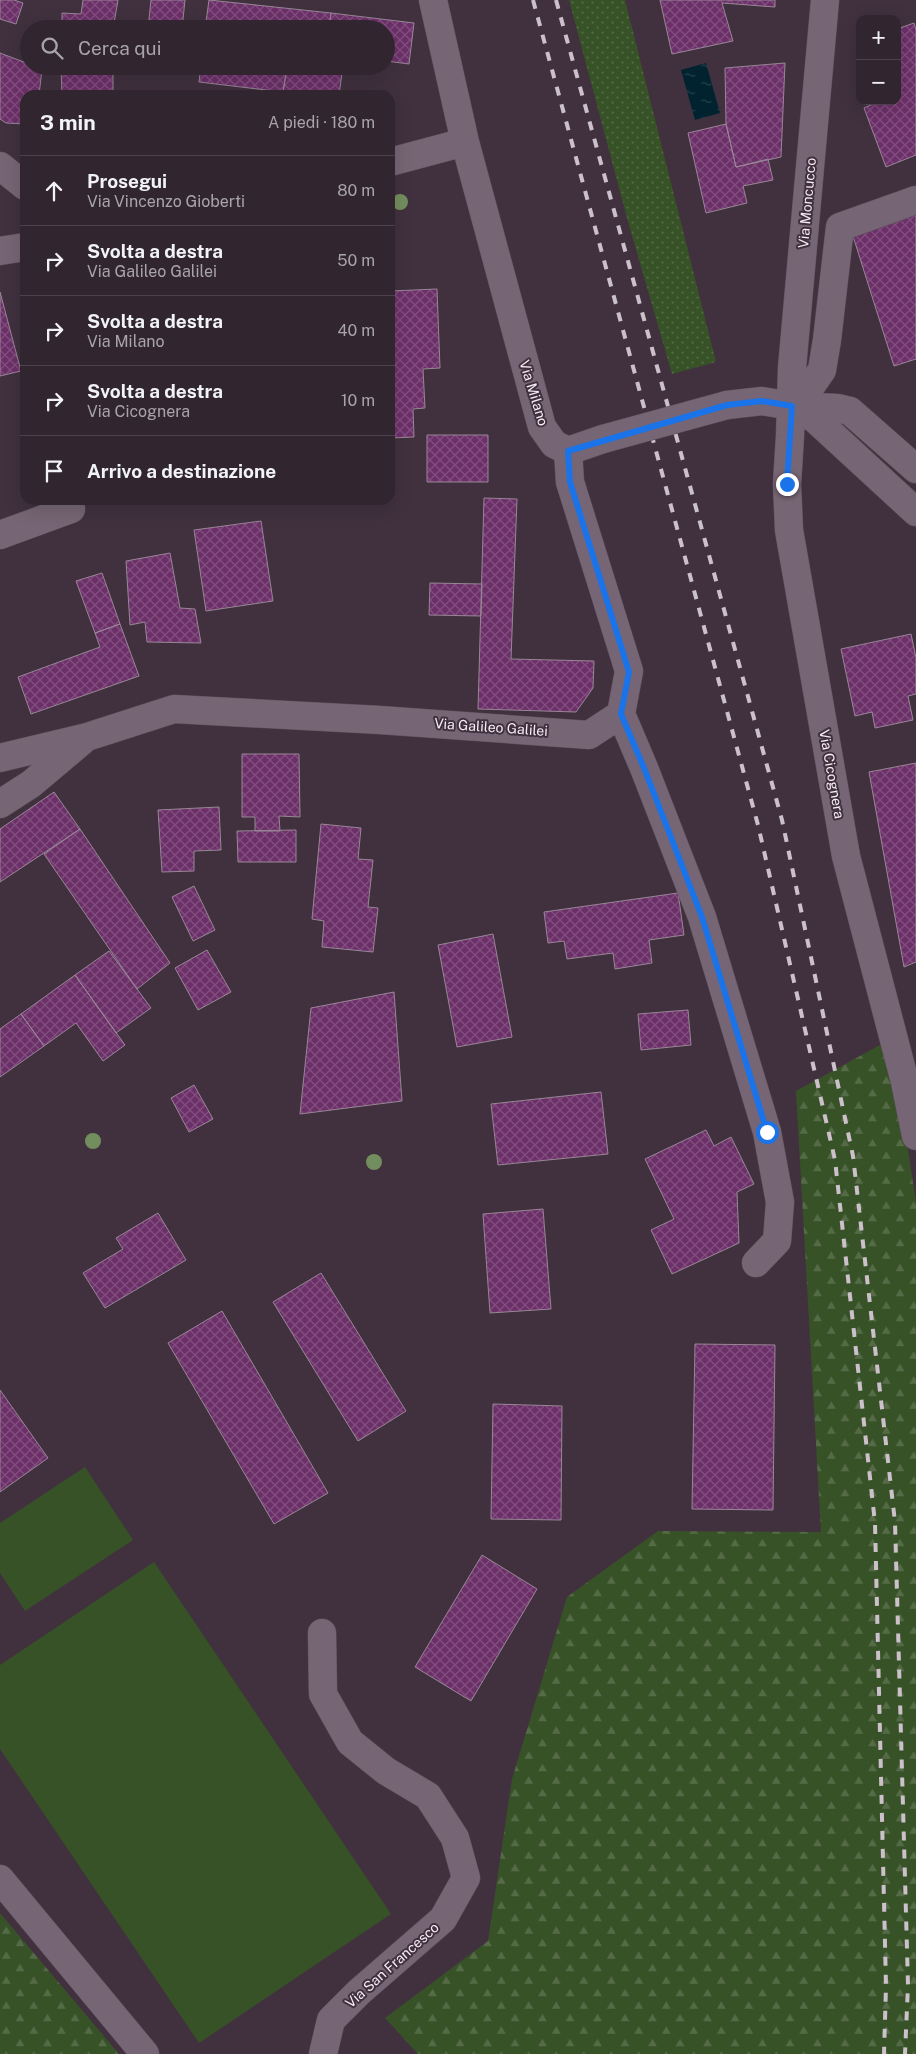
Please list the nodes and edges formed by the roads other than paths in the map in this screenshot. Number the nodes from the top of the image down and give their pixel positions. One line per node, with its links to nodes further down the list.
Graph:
1 (434, 0): 3 (street, Via Milano)
2 (828, 1): 10 (street, Via Moncucco)
3 (465, 142): 4 (street); 11 (street, Via Milano)
4 (395, 161)
5 (0, 166): 6 (street)
6 (20, 182)
7 (916, 200): 10 (street)
8 (20, 249): 9 (street)
9 (0, 251)
10 (792, 406): 11 (street, bridge); 12 (street); 14 (street); 20 (street, Via Cicognera)
11 (568, 451): 16 (street)
12 (916, 469)
13 (71, 509): 15 (street)
14 (916, 512)
15 (0, 536)
16 (621, 714): 17 (street, Via Galileo Galilei); 22 (street)
17 (87, 737): 18 (street, Via Galileo Galilei); 19 (street)
18 (0, 758)
19 (0, 804)
20 (910, 1080): 21 (street, Via Cicognera)
21 (916, 1136)
22 (756, 1263)
23 (322, 1633): 26 (street, Via San Francesco)
24 (0, 1880): 25 (street)
25 (144, 2054)
26 (323, 2054)

